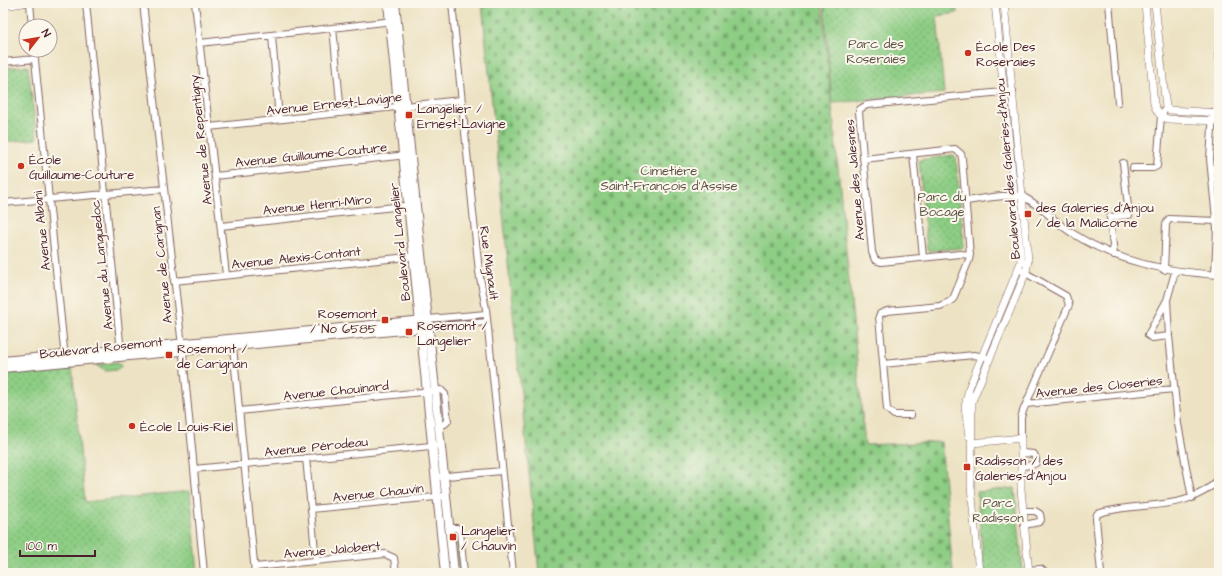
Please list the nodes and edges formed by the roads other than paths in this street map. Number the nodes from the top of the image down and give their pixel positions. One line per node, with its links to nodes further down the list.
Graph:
1 (23, 3): 14 (street)
2 (30, 3): 15 (street)
3 (86, 3): 40 (street, Avenue du Languedoc)
4 (143, 3): 39 (street, Avenue de Carignan)
5 (195, 3): 19 (street, Avenue de Repentigny)
6 (388, 3): 16 (main road, Boulevard Langelier)
7 (395, 3): 16 (main road, Boulevard Langelier)
8 (452, 3): 23 (street, Rue Mignault)
9 (995, 3): 22 (street, Boulevard des Galeries-d'Anjou)
10 (1004, 3): 22 (street, Boulevard des Galeries-d'Anjou)
11 (1109, 3): 24 (street)
12 (1145, 3): 29 (street)
13 (1155, 3): 26 (street)
14 (3, 6)
15 (31, 18)
16 (393, 21): 17 (street); 25 (main road, Boulevard Langelier)
17 (333, 28): 18 (street); 27 (street)
18 (272, 36): 19 (street); 30 (street)
19 (200, 43): 32 (street, Avenue de Repentigny)
20 (35, 59): 21 (street); 43 (street, Avenue Albani)
21 (3, 62)
22 (1009, 92): 35 (street, Avenue des Jalesnes); 41 (street, Boulevard des Galeries-d'Anjou); 42 (street, Boulevard des Galeries-d'Anjou)
23 (461, 100): 25 (street, Avenue Ernest-Lavigne); 60 (street, Rue Mignault)
24 (1118, 102)
25 (402, 106): 27 (street, Avenue Ernest-Lavigne); 34 (main road, Boulevard Langelier)
26 (1166, 108): 28 (street); 29 (street)
27 (341, 113): 30 (street, Avenue Ernest-Lavigne)
28 (1216, 113): 31 (street)
29 (1161, 116): 31 (street); 37 (street)
30 (279, 119): 32 (street, Avenue Ernest-Lavigne)
31 (1216, 121): 47 (street)
32 (209, 126): 38 (street, Avenue de Repentigny)
33 (913, 154): 35 (street); 44 (street); 52 (street)
34 (406, 155): 38 (street, Avenue Guillaume-Couture); 46 (main road, Boulevard Langelier)
35 (863, 158): 52 (street, Avenue des Jalesnes)
36 (1123, 163): 50 (street)
37 (1133, 168)
38 (214, 176): 48 (street, Avenue de Repentigny)
39 (164, 189): 40 (street); 58 (street, Avenue de Carignan)
40 (104, 194): 43 (street); 66 (street, Avenue du Languedoc)
41 (1015, 196): 42 (street); 44 (street); 54 (street, Boulevard des Galeries-d'Anjou)
42 (1023, 197): 50 (street); 54 (street, Boulevard des Galeries-d'Anjou)
43 (49, 199): 45 (street); 68 (street, Avenue Albani)
44 (966, 201): 49 (street)
45 (3, 203)
46 (411, 205): 48 (street, Avenue Henri-Miro); 51 (main road, Boulevard Langelier)
47 (1216, 221): 53 (street); 57 (street)
48 (220, 226): 56 (street, Avenue de Repentigny)
49 (970, 255): 52 (street, Avenue des Jalesnes); 70 (street)
50 (1114, 255): 53 (street)
51 (417, 256): 56 (street, Avenue Alexis-Contant); 62 (main road, Boulevard Langelier)
52 (923, 257)
53 (1164, 270): 55 (street)
54 (1023, 271): 67 (street, Boulevard des Galeries-d'Anjou); 75 (street)
55 (1175, 272): 57 (street); 59 (street)
56 (226, 275): 58 (street, Avenue Alexis-Contant)
57 (1217, 275)
58 (174, 281): 64 (street, Avenue de Carignan)
59 (1167, 300): 63 (street); 63 (street)
60 (486, 314): 61 (street, Rue Mignault); 62 (street, Boulevard Rosemont)
61 (487, 322): 62 (street, Boulevard Rosemont); 86 (street, Rue Mignault)
62 (424, 324): 64 (main road, Boulevard Rosemont); 65 (main road, Boulevard Rosemont); 73 (main road, Boulevard Langelier); 74 (main road, Boulevard Langelier)
63 (1169, 336): 72 (street)
64 (182, 347): 65 (main road, Boulevard Rosemont); 66 (main road, Boulevard Rosemont); 85 (street, Avenue de Carignan)
65 (233, 347): 76 (street)
66 (121, 354): 68 (main road, Boulevard Rosemont)
67 (986, 358): 70 (street); 79 (street, Boulevard des Galeries-d'Anjou)
68 (65, 359): 69 (main road, Boulevard Rosemont); 71 (main road, Boulevard Rosemont)
69 (3, 361)
70 (883, 364): 77 (street)
71 (3, 368)
72 (1174, 389): 75 (street, Avenue des Closeries); 90 (street)
73 (435, 391): 74 (street, Avenue Chouinard); 80 (main road, Boulevard Langelier)
74 (427, 393): 76 (street, Avenue Chouinard); 80 (main road, Boulevard Langelier)
75 (1026, 404): 78 (street)
76 (239, 411): 83 (street)
77 (911, 415)
78 (1021, 438): 79 (street); 81 (street)
79 (972, 444): 104 (street, Boulevard des Galeries-d'Anjou)
80 (436, 445): 82 (street, Avenue Pérodeau); 87 (main road, Boulevard Langelier)
81 (1022, 453): 84 (street); 84 (street)
82 (306, 458): 83 (street, Avenue Pérodeau); 91 (street)
83 (245, 464): 85 (street, Avenue Pérodeau); 96 (street)
84 (1022, 466): 92 (street)
85 (194, 469): 98 (street, Avenue de Carignan)
86 (502, 471): 87 (street); 103 (street, Rue Mignault)
87 (440, 477): 89 (main road, Boulevard Langelier)
88 (1219, 479): 90 (street)
89 (442, 497): 91 (street, Avenue Chauvin); 94 (main road, Boulevard Langelier); 100 (main road, Boulevard Langelier)
90 (1192, 498): 106 (street)
91 (312, 510): 95 (street)
92 (1023, 511): 93 (street); 93 (street)
93 (1024, 525): 97 (street)
94 (449, 528): 101 (main road, Boulevard Langelier); 102 (street)
95 (316, 561): 96 (street, Avenue Jalobert); 99 (street, Avenue Jalobert)
96 (255, 570)
97 (1029, 572): 105 (street)
98 (204, 573)
99 (396, 573)
100 (446, 573)
101 (454, 573)
102 (464, 573)
103 (513, 573)
104 (979, 573)
105 (1046, 573)
106 (1101, 573)

